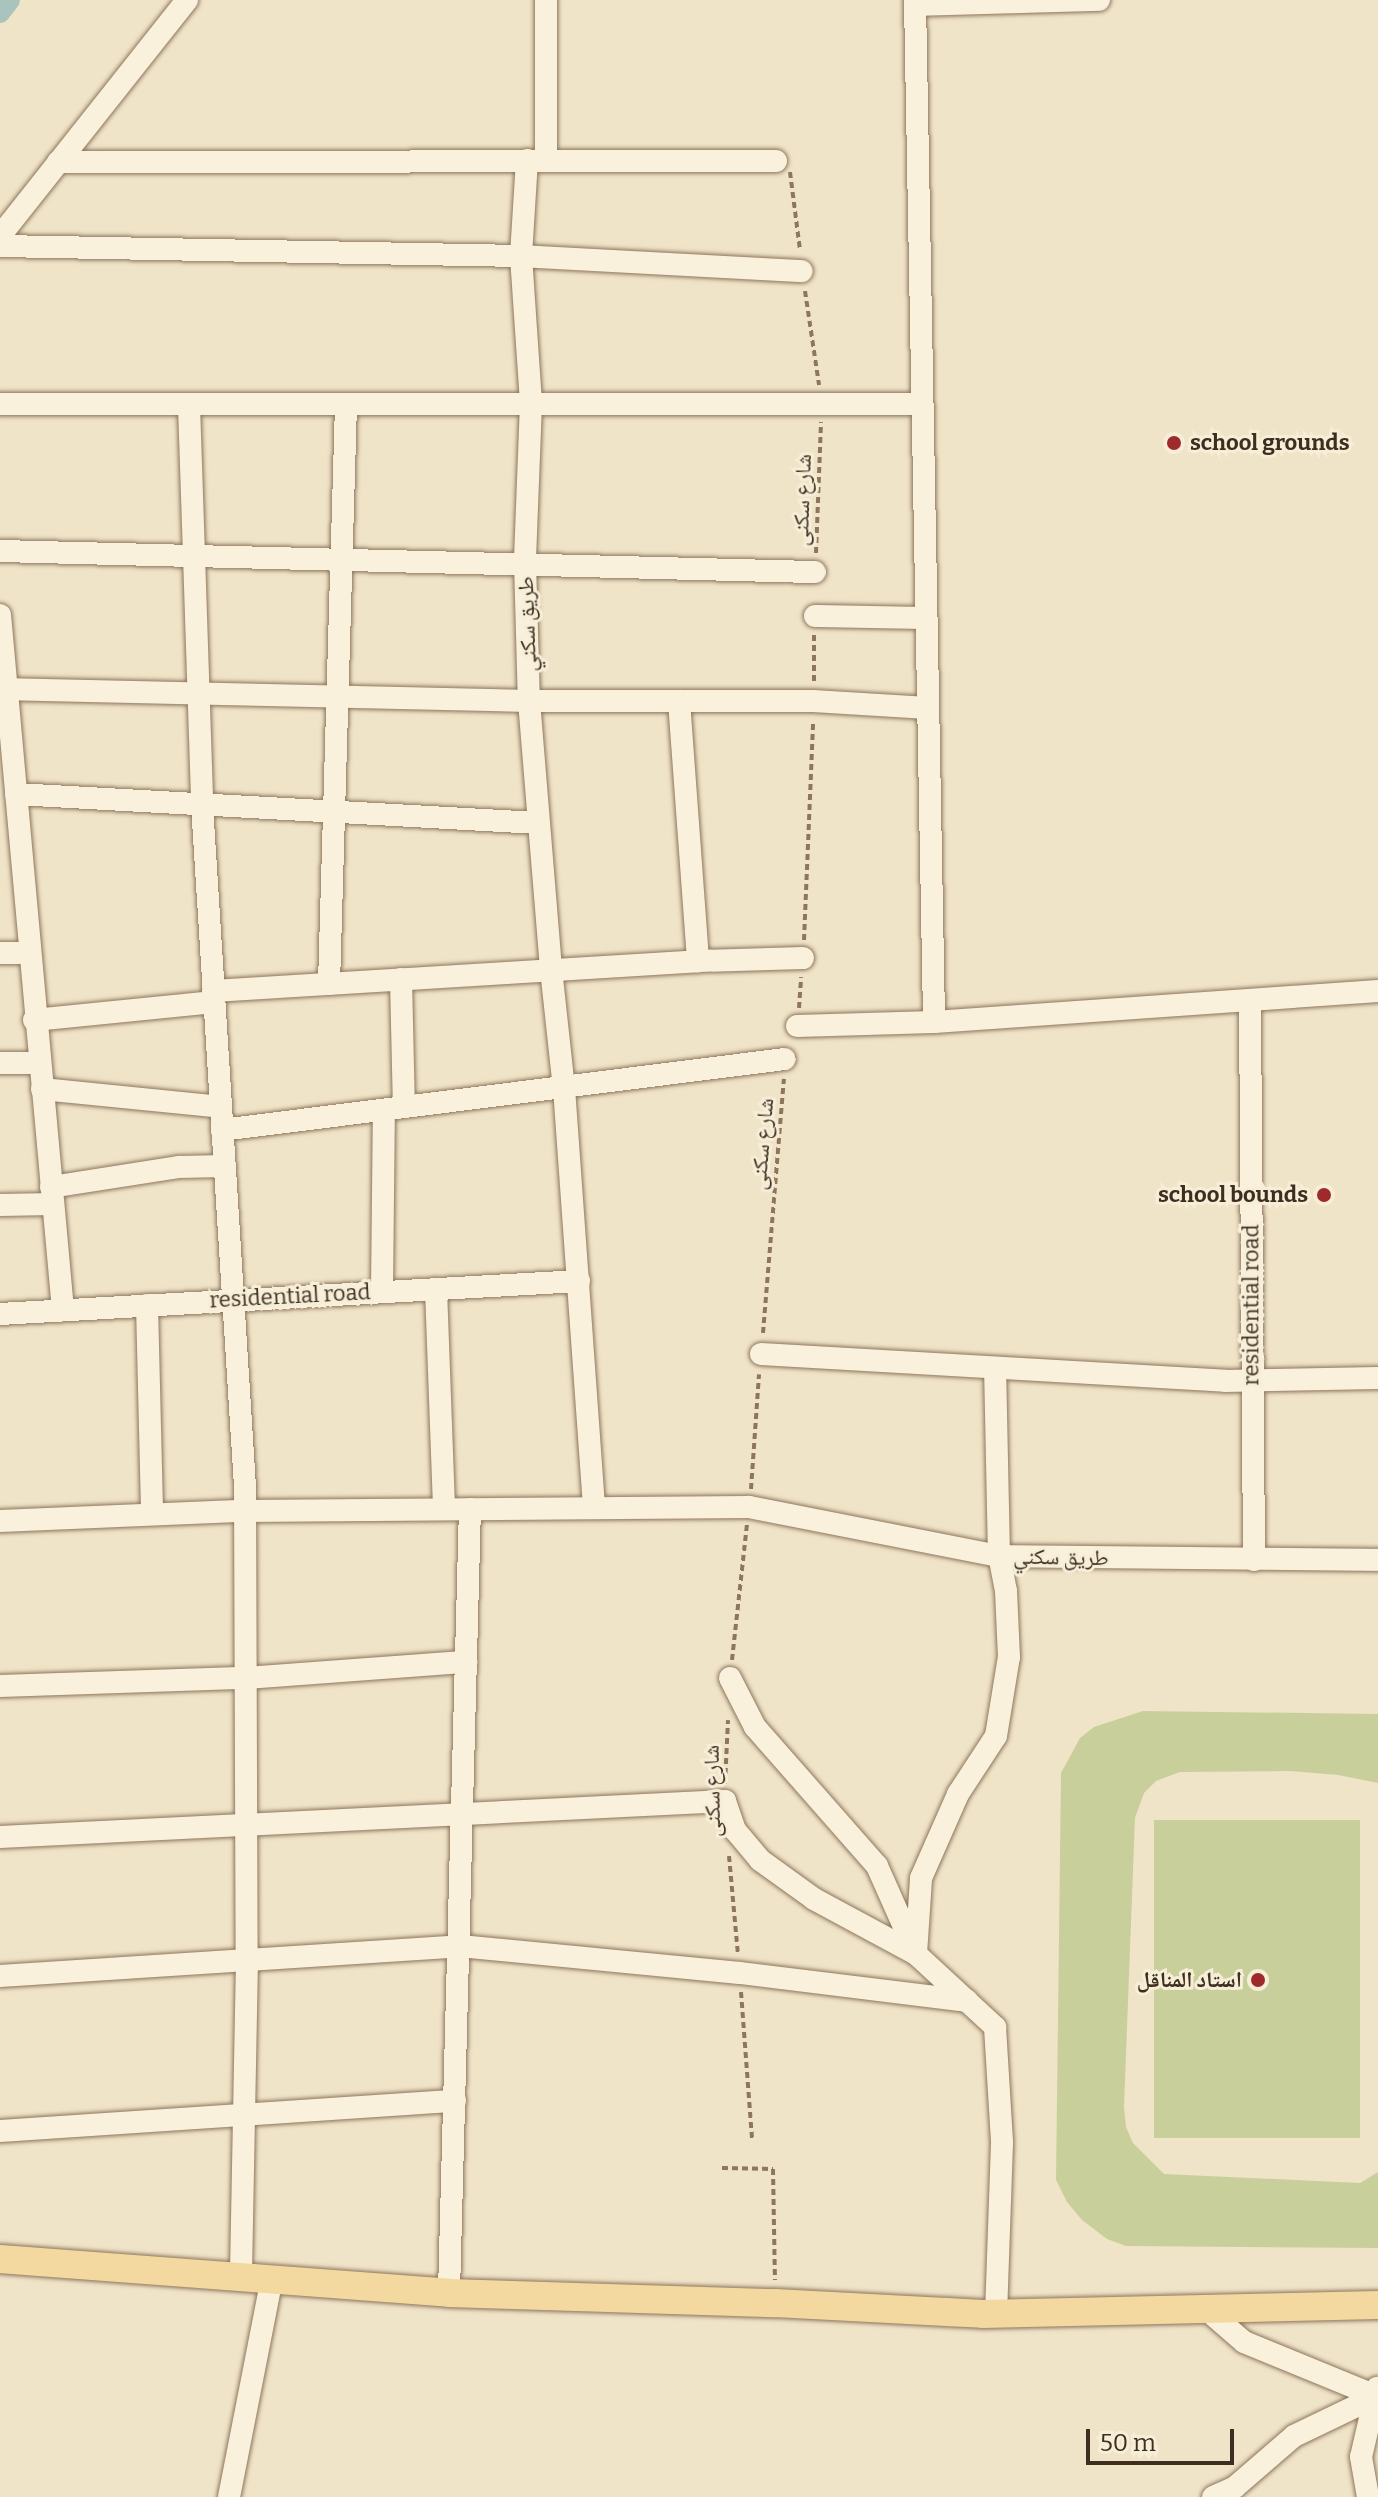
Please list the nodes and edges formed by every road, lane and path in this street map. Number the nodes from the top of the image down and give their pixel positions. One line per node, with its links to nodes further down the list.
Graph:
1 (187, 0): 7 (street)
2 (546, 0): 5 (street, طريق سكني)
3 (1099, 0): 4 (street)
4 (915, 2): 16 (street)
5 (537, 160): 6 (street); 7 (street); 10 (street, طريق سكني)
6 (776, 161): 11 (path, شارع سكنى)
7 (58, 162): 8 (street)
8 (0, 236)
9 (0, 246): 10 (street)
10 (521, 256): 11 (street); 13 (street, طريق سكني)
11 (802, 271): 12 (path, شارع سكنى)
12 (821, 402): 13 (street); 16 (street); 22 (path, شارع سكنى)
13 (531, 403): 15 (street); 21 (street, طريق سكني)
14 (0, 404): 17 (street)
15 (346, 404): 17 (street); 20 (street)
16 (922, 404): 25 (street)
17 (189, 405): 19 (street)
18 (0, 551): 19 (street)
19 (193, 558): 20 (street); 27 (street)
20 (343, 562): 21 (street); 28 (street)
21 (525, 562): 22 (street); 29 (street, طريق سكني)
22 (815, 572)
23 (0, 615): 26 (street)
24 (815, 616): 25 (street); 31 (path)
25 (926, 618): 32 (street)
26 (4, 689): 27 (street); 33 (street)
27 (197, 693): 28 (street); 34 (street)
28 (337, 698): 29 (street); 35 (street)
29 (529, 701): 30 (street); 36 (street, طريق سكني)
30 (679, 701): 31 (street); 40 (street)
31 (813, 701): 32 (street); 39 (path)
32 (928, 708): 48 (street)
33 (16, 794): 34 (street); 38 (street)
34 (202, 805): 35 (street); 45 (street)
35 (334, 814): 36 (street); 43 (street)
36 (538, 823): 41 (street, طريق سكني)
37 (0, 953): 38 (street)
38 (28, 953): 47 (street)
39 (803, 958): 40 (street); 49 (path)
40 (698, 961): 41 (street)
41 (551, 969): 42 (street); 53 (street, طريق سكني)
42 (401, 979): 43 (street); 56 (street)
43 (329, 984): 45 (street)
44 (1378, 991): 46 (street)
45 (214, 997): 47 (street); 55 (street)
46 (1250, 1002): 48 (street); 71 (street, residential road)
47 (34, 1020): 52 (street)
48 (934, 1022): 49 (street)
49 (797, 1026)
50 (785, 1059): 53 (street); 68 (path, شارع سكنى)
51 (0, 1063): 52 (street)
52 (39, 1063): 54 (street)
53 (564, 1088): 56 (street); 61 (street, طريق سكني)
54 (42, 1089): 55 (street); 59 (street)
55 (221, 1107): 57 (street)
56 (394, 1109): 57 (street); 63 (street)
57 (222, 1130): 58 (street)
58 (224, 1166): 59 (street); 64 (street)
59 (52, 1196): 60 (street); 66 (street)
60 (0, 1205)
61 (579, 1281): 62 (street, residential road); 72 (street, طريق سكني)
62 (436, 1289): 63 (street, residential road); 74 (street)
63 (382, 1291): 64 (street, residential road)
64 (233, 1298): 65 (street, residential road); 76 (street)
65 (147, 1305): 66 (street, residential road); 77 (street)
66 (63, 1310): 67 (street, residential road)
67 (0, 1314)
68 (761, 1354): 69 (street); 73 (path, شارع سكنى)
69 (995, 1368): 71 (street); 79 (street)
70 (1378, 1378): 71 (street)
71 (1251, 1381): 80 (street, residential road)
72 (594, 1506): 73 (street, طريق سكني); 75 (street, طريق سكني)
73 (749, 1507): 79 (street, طريق سكني); 84 (path, شارع سكنى)
74 (444, 1509): 75 (street, طريق سكني); 76 (street, طريق سكني)
75 (470, 1509): 82 (street)
76 (243, 1511): 77 (street, طريق سكني); 83 (street)
77 (152, 1513): 78 (street, طريق سكني)
78 (0, 1521)
79 (999, 1556): 80 (street, طريق سكني); 92 (street)
80 (1254, 1560): 81 (street, طريق سكني)
81 (1378, 1560)
82 (466, 1662): 83 (street); 87 (street)
83 (246, 1678): 85 (street); 88 (street)
84 (730, 1678): 86 (path, شارع سكنى); 92 (street)
85 (0, 1686)
86 (725, 1801): 87 (street); 92 (street)
87 (463, 1814): 88 (street); 91 (street)
88 (246, 1825): 89 (street); 93 (street)
89 (0, 1837)
90 (729, 1848): 94 (path, شارع سكنى)
91 (460, 1946): 93 (street); 94 (street); 97 (street)
92 (916, 1954): 96 (street)
93 (247, 1960): 95 (street); 98 (street)
94 (740, 1973): 96 (street); 100 (path, شارع سكنى)
95 (0, 1976)
96 (967, 2001): 109 (street)
97 (455, 2101): 98 (street); 105 (street)
98 (245, 2116): 99 (street); 103 (street)
99 (0, 2131)
100 (752, 2140)
101 (722, 2168): 106 (path)
102 (0, 2259): 103 (main road)
103 (241, 2276): 104 (main road)
104 (272, 2278): 105 (main road); 111 (street)
105 (449, 2293): 106 (main road)
106 (775, 2303): 109 (main road)
107 (1378, 2305): 108 (main road)
108 (1206, 2309): 109 (main road); 110 (street)
109 (996, 2314)
110 (1377, 2393): 112 (street); 113 (street)
111 (229, 2497)
112 (1213, 2497)
113 (1368, 2497)

